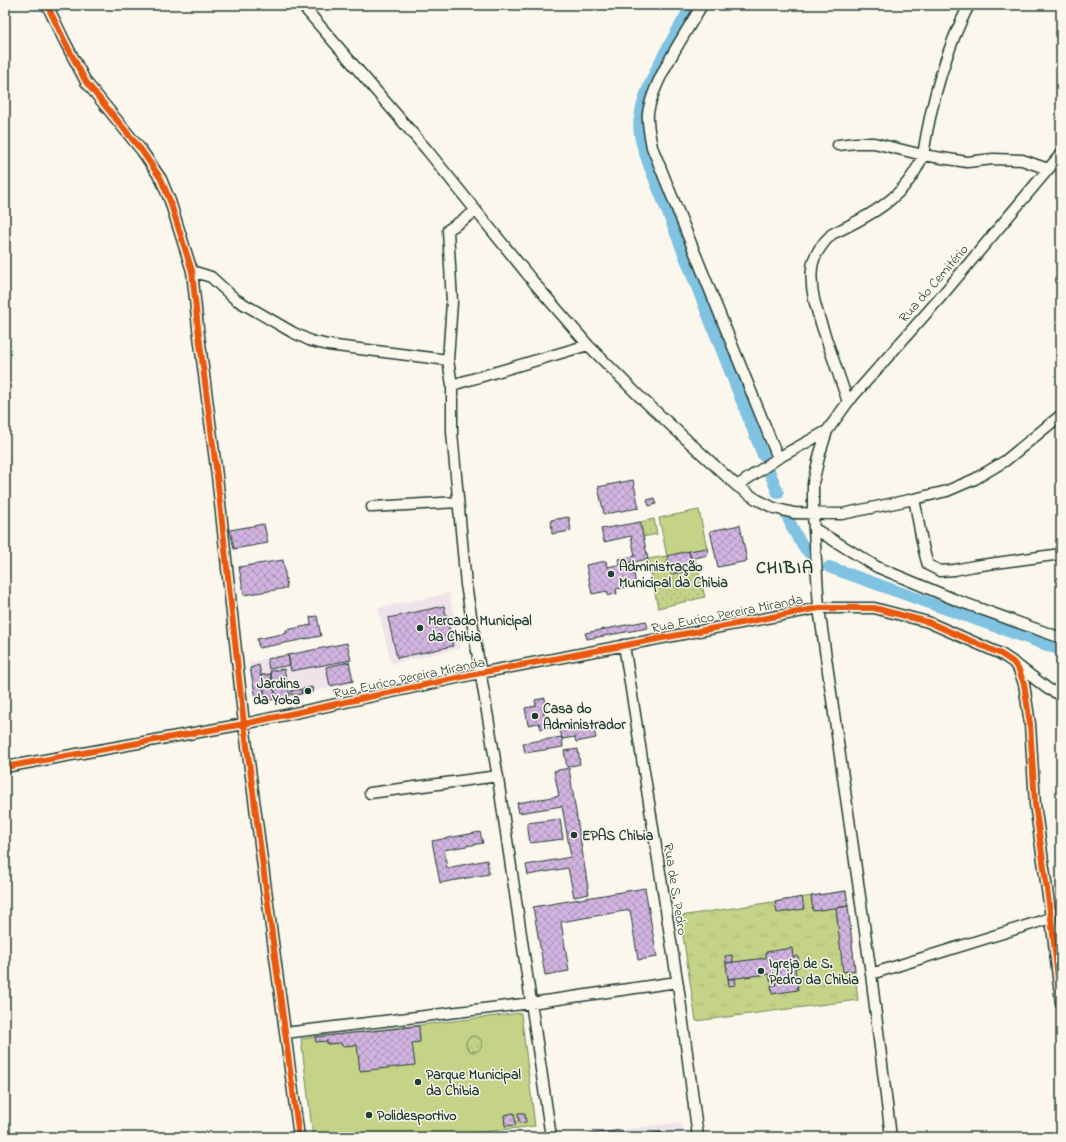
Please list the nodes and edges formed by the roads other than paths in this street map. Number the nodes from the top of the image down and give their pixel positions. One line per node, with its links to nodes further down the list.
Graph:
1 (48, 5): 10 (street)
2 (302, 5): 9 (street)
3 (702, 5): 17 (street)
4 (969, 5): 7 (street)
5 (838, 145): 7 (street)
6 (1061, 154): 8 (street, Rua do Cemitério)
7 (923, 155): 8 (street); 14 (street)
8 (1048, 169): 14 (street, Rua do Cemitério)
9 (476, 211): 11 (street); 12 (street)
10 (192, 271): 12 (street); 31 (street)
11 (588, 345): 13 (street); 18 (street)
12 (448, 360): 13 (street)
13 (452, 385): 20 (street)
14 (848, 402): 16 (street, Rua do Cemitério)
15 (1061, 415): 19 (street)
16 (827, 431): 17 (street); 22 (street)
17 (778, 458): 18 (street)
18 (737, 486): 22 (street)
19 (914, 499): 22 (street); 24 (street)
20 (458, 502): 21 (street); 29 (street)
21 (372, 507)
22 (813, 514): 23 (street)
23 (815, 529): 25 (street); 26 (street)
24 (1061, 554)
25 (819, 608): 27 (street, Rua Eurico Pereira Miranda); 28 (street, Rua Eurico Pereira Miranda); 36 (street)
26 (1061, 638)
27 (624, 645): 29 (street, Rua Eurico Pereira Miranda); 37 (street, Rua de S. Pedro)
28 (1013, 662): 30 (street, Rua Eurico Pereira Miranda); 35 (street)
29 (480, 673): 31 (street, Rua Eurico Pereira Miranda); 33 (street)
30 (1061, 695)
31 (244, 724): 32 (street, Rua Eurico Pereira Miranda); 40 (street)
32 (5, 767)
33 (498, 776): 34 (street); 38 (street)
34 (370, 794)
35 (1051, 918): 36 (street); 39 (street)
36 (871, 974): 44 (street)
37 (676, 982): 38 (street); 43 (street, Rua de S. Pedro)
38 (531, 1003): 40 (street); 42 (street)
39 (1061, 1003)
40 (285, 1033): 41 (street)
41 (299, 1137)
42 (551, 1137)
43 (698, 1137)
44 (891, 1137)

